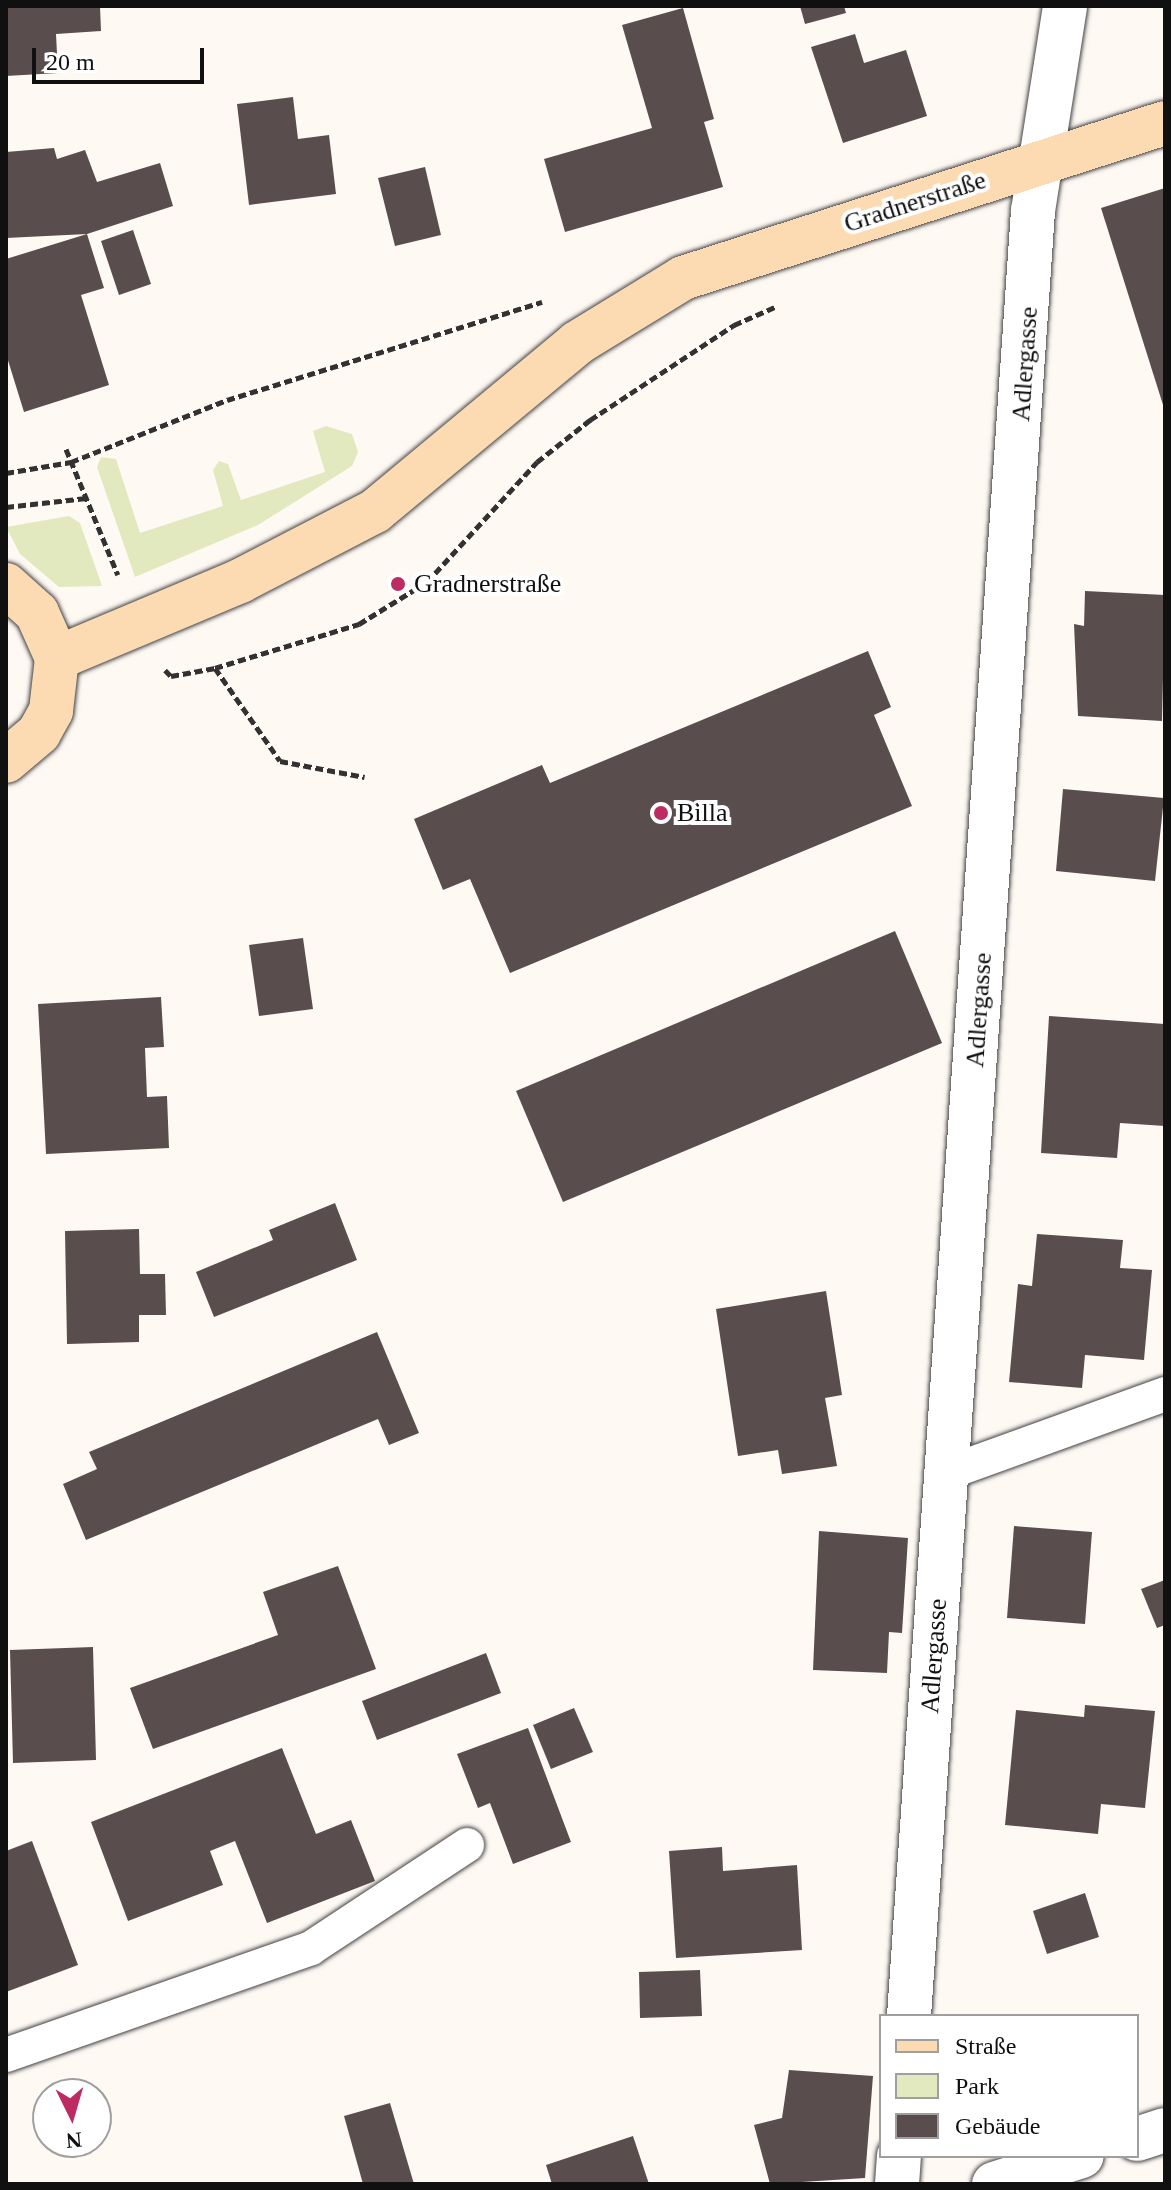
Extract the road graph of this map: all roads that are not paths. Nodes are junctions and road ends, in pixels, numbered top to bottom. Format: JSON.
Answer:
{"nodes":[{"id":1,"x":1065,"y":6,"type":"edge"},
{"id":2,"x":1165,"y":123,"type":"edge"},
{"id":3,"x":1040,"y":162,"type":"junction"},
{"id":4,"x":6,"y":585,"type":"edge"},
{"id":5,"x":57,"y":658,"type":"junction"},
{"id":6,"x":6,"y":761,"type":"edge"},
{"id":7,"x":1165,"y":1394,"type":"edge"},
{"id":8,"x":947,"y":1473,"type":"junction"},
{"id":9,"x":467,"y":1845,"type":"dead end"},
{"id":10,"x":909,"y":2014,"type":"edge"},
{"id":11,"x":6,"y":2055,"type":"edge"},
{"id":12,"x":1165,"y":2130,"type":"edge"},
{"id":13,"x":1139,"y":2138,"type":"edge"},
{"id":14,"x":899,"y":2158,"type":"edge"},
{"id":15,"x":1076,"y":2158,"type":"edge"},
{"id":16,"x":897,"y":2184,"type":"edge"},
{"id":17,"x":994,"y":2184,"type":"edge"}],
"edges":[{"from":1,"to":3,"type":"street","name":"Adlergasse"},
{"from":2,"to":3,"type":"main road","name":"Gradnerstraße"},
{"from":3,"to":5,"type":"main road","name":"Gradnerstraße"},
{"from":3,"to":8,"type":"street","name":"Adlergasse"},
{"from":4,"to":5,"type":"main road"},
{"from":5,"to":6,"type":"main road"},
{"from":7,"to":8,"type":"lane"},
{"from":8,"to":10,"type":"street","name":"Adlergasse"},
{"from":9,"to":11,"type":"lane"},
{"from":12,"to":13,"type":"street"},
{"from":14,"to":16,"type":"street"},
{"from":15,"to":17,"type":"street"}]}
